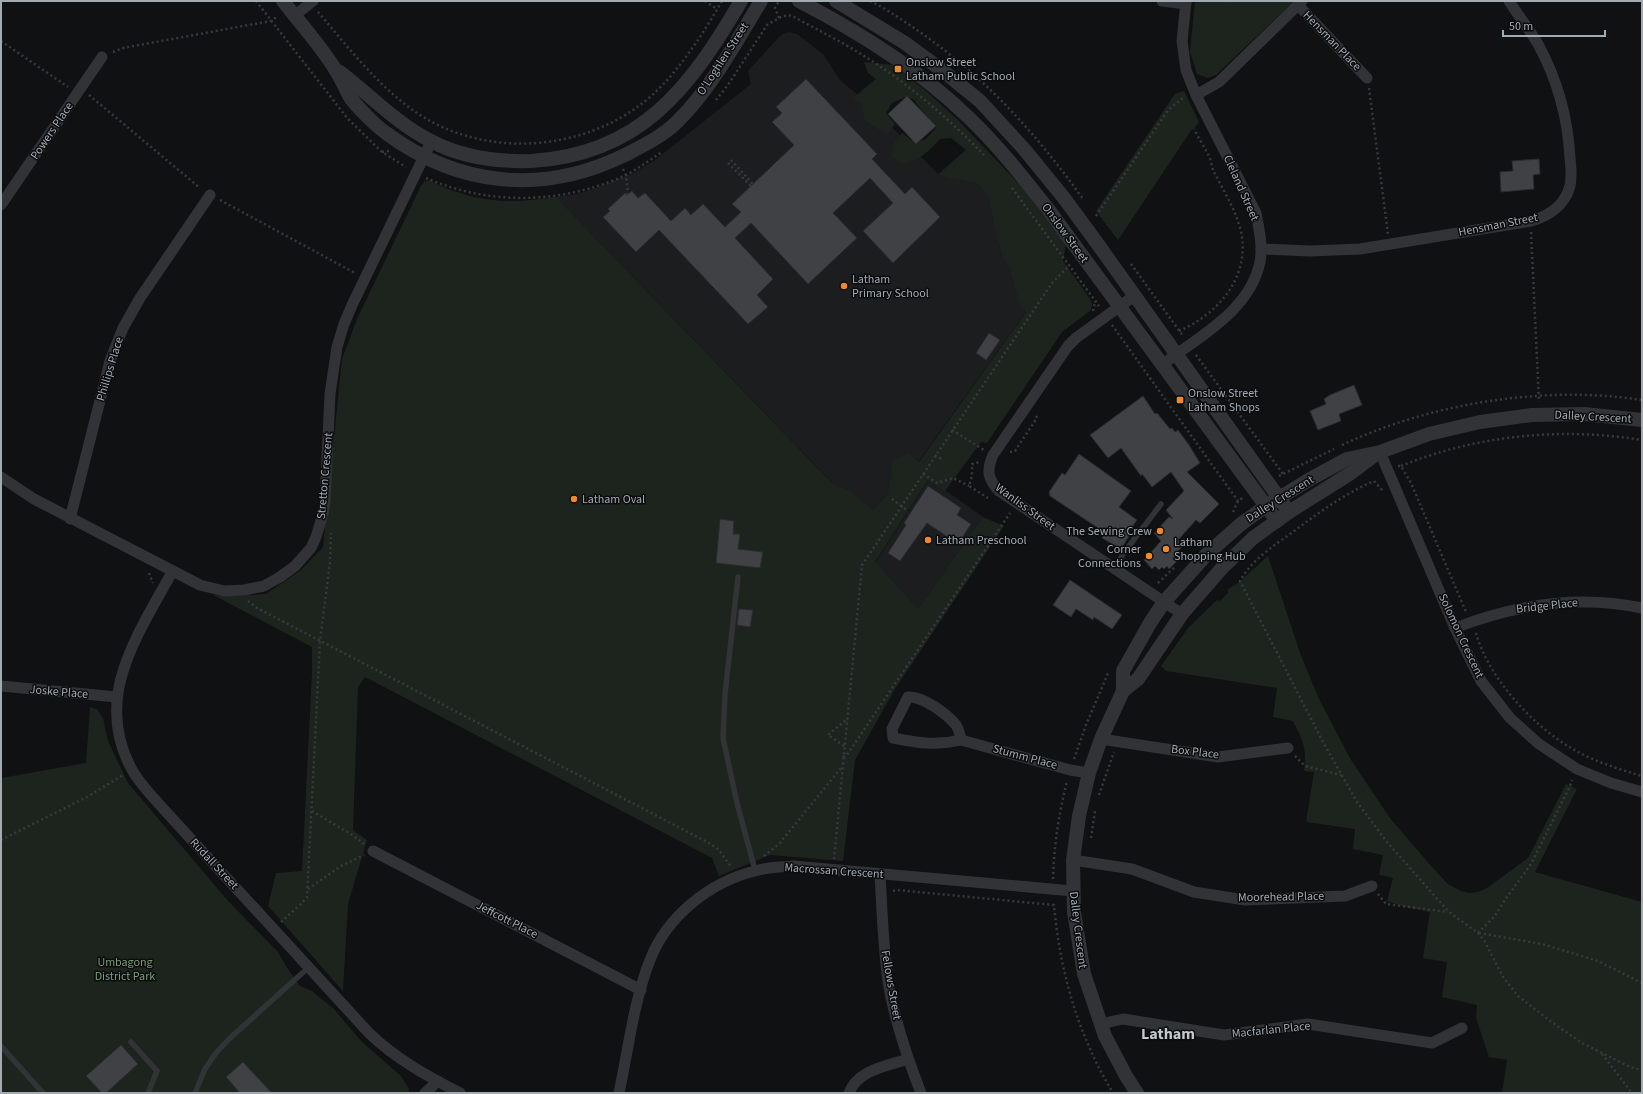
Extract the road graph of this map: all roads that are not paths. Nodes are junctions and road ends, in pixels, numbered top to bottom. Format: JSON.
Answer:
{"nodes":[{"id":1,"x":283,"y":1,"type":"edge"},
{"id":2,"x":741,"y":1,"type":"edge"},
{"id":3,"x":761,"y":1,"type":"edge"},
{"id":4,"x":799,"y":1,"type":"edge"},
{"id":5,"x":836,"y":1,"type":"edge"},
{"id":6,"x":1162,"y":1,"type":"edge"},
{"id":7,"x":1509,"y":1,"type":"edge"},
{"id":8,"x":311,"y":2,"type":"edge"},
{"id":9,"x":1186,"y":2,"type":"edge"},
{"id":10,"x":1300,"y":3,"type":"edge"},
{"id":11,"x":294,"y":16,"type":"junction"},
{"id":12,"x":102,"y":57,"type":"dead end"},
{"id":13,"x":335,"y":68,"type":"junction"},
{"id":14,"x":1367,"y":78,"type":"road end"},
{"id":15,"x":1195,"y":92,"type":"junction"},
{"id":16,"x":980,"y":101,"type":"junction"},
{"id":17,"x":967,"y":115,"type":"junction"},
{"id":18,"x":431,"y":142,"type":"junction"},
{"id":19,"x":423,"y":157,"type":"junction"},
{"id":20,"x":210,"y":195,"type":"road end"},
{"id":21,"x":1,"y":205,"type":"edge"},
{"id":22,"x":1261,"y":249,"type":"junction"},
{"id":23,"x":1134,"y":296,"type":"junction"},
{"id":24,"x":1119,"y":306,"type":"junction"},
{"id":25,"x":1176,"y":354,"type":"junction"},
{"id":26,"x":1162,"y":365,"type":"junction"},
{"id":27,"x":1642,"y":420,"type":"edge"},
{"id":28,"x":1224,"y":422,"type":"junction"},
{"id":29,"x":1210,"y":431,"type":"junction"},
{"id":30,"x":1380,"y":452,"type":"junction"},
{"id":31,"x":1,"y":477,"type":"edge"},
{"id":32,"x":1279,"y":498,"type":"junction"},
{"id":33,"x":1161,"y":504,"type":"dead end"},
{"id":34,"x":1266,"y":506,"type":"junction"},
{"id":35,"x":1289,"y":512,"type":"junction"},
{"id":36,"x":70,"y":519,"type":"junction"},
{"id":37,"x":1277,"y":521,"type":"junction"},
{"id":38,"x":1115,"y":569,"type":"junction"},
{"id":39,"x":172,"y":572,"type":"junction"},
{"id":40,"x":738,"y":577,"type":"dead end"},
{"id":41,"x":1164,"y":602,"type":"junction"},
{"id":42,"x":1642,"y":608,"type":"edge"},
{"id":43,"x":1182,"y":614,"type":"junction"},
{"id":44,"x":1454,"y":628,"type":"junction"},
{"id":45,"x":1,"y":686,"type":"edge"},
{"id":46,"x":1123,"y":691,"type":"junction"},
{"id":47,"x":117,"y":697,"type":"junction"},
{"id":48,"x":1101,"y":739,"type":"junction"},
{"id":49,"x":961,"y":740,"type":"junction"},
{"id":50,"x":1288,"y":748,"type":"road end"},
{"id":51,"x":1089,"y":773,"type":"junction"},
{"id":52,"x":1642,"y":792,"type":"edge"},
{"id":53,"x":373,"y":851,"type":"road end"},
{"id":54,"x":1074,"y":860,"type":"junction"},
{"id":55,"x":755,"y":870,"type":"junction"},
{"id":56,"x":880,"y":874,"type":"junction"},
{"id":57,"x":1372,"y":886,"type":"road end"},
{"id":58,"x":1073,"y":891,"type":"junction"},
{"id":59,"x":308,"y":967,"type":"junction"},
{"id":60,"x":640,"y":990,"type":"junction"},
{"id":61,"x":1100,"y":1024,"type":"junction"},
{"id":62,"x":1462,"y":1028,"type":"dead end"},
{"id":63,"x":131,"y":1042,"type":"dead end"},
{"id":64,"x":1,"y":1046,"type":"edge"},
{"id":65,"x":908,"y":1059,"type":"junction"},
{"id":66,"x":438,"y":1082,"type":"junction"},
{"id":67,"x":43,"y":1093,"type":"edge"},
{"id":68,"x":148,"y":1093,"type":"edge"},
{"id":69,"x":195,"y":1093,"type":"edge"},
{"id":70,"x":425,"y":1093,"type":"edge"},
{"id":71,"x":460,"y":1093,"type":"edge"},
{"id":72,"x":619,"y":1093,"type":"edge"},
{"id":73,"x":849,"y":1093,"type":"edge"},
{"id":74,"x":921,"y":1093,"type":"edge"},
{"id":75,"x":1137,"y":1093,"type":"edge"}],
"edges":[{"from":1,"to":11,"type":"street","name":"O'Loghlen Street"},
{"from":2,"to":18,"type":"street","name":"O'Loghlen Street"},
{"from":3,"to":19,"type":"street","name":"O'Loghlen Street"},
{"from":4,"to":17,"type":"street","name":"Onslow Street"},
{"from":5,"to":16,"type":"street","name":"Onslow Street"},
{"from":6,"to":9,"type":"street"},
{"from":7,"to":22,"type":"street","name":"Hensman Street"},
{"from":8,"to":11,"type":"street"},
{"from":9,"to":15,"type":"street","name":"Cleland Street"},
{"from":10,"to":14,"type":"street","name":"Hensman Place"},
{"from":10,"to":15,"type":"street"},
{"from":11,"to":13,"type":"street","name":"O'Loghlen Street"},
{"from":12,"to":21,"type":"street","name":"Powers Place"},
{"from":13,"to":18,"type":"street","name":"O'Loghlen Street"},
{"from":13,"to":19,"type":"street","name":"O'Loghlen Street"},
{"from":15,"to":22,"type":"street","name":"Cleland Street"},
{"from":16,"to":17,"type":"street"},
{"from":16,"to":23,"type":"street","name":"Onslow Street"},
{"from":17,"to":24,"type":"street","name":"Onslow Street"},
{"from":18,"to":19,"type":"street","name":"Stretton Crescent"},
{"from":19,"to":39,"type":"street","name":"Stretton Crescent"},
{"from":20,"to":36,"type":"street","name":"Phillips Place"},
{"from":22,"to":25,"type":"street","name":"Cleland Street"},
{"from":23,"to":24,"type":"street","name":"Wanliss Street"},
{"from":23,"to":25,"type":"street","name":"Onslow Street"},
{"from":24,"to":26,"type":"street","name":"Onslow Street"},
{"from":24,"to":38,"type":"street","name":"Wanliss Street"},
{"from":25,"to":26,"type":"street","name":"Cleland Street"},
{"from":25,"to":28,"type":"street","name":"Onslow Street"},
{"from":26,"to":29,"type":"street","name":"Onslow Street"},
{"from":27,"to":30,"type":"street","name":"Dalley Crescent"},
{"from":28,"to":29,"type":"street"},
{"from":28,"to":32,"type":"street","name":"Onslow Street"},
{"from":29,"to":34,"type":"street","name":"Onslow Street"},
{"from":30,"to":32,"type":"street","name":"Dalley Crescent"},
{"from":30,"to":35,"type":"street","name":"Dalley Crescent"},
{"from":30,"to":44,"type":"street","name":"Solomon Crescent"},
{"from":31,"to":36,"type":"street","name":"Stretton Crescent"},
{"from":32,"to":34,"type":"street","name":"Dalley Crescent"},
{"from":32,"to":35,"type":"street","name":"Onslow Street"},
{"from":33,"to":38,"type":"lane"},
{"from":34,"to":37,"type":"street","name":"Onslow Street"},
{"from":34,"to":41,"type":"street","name":"Dalley Crescent"},
{"from":35,"to":37,"type":"street","name":"Dalley Crescent"},
{"from":36,"to":39,"type":"street","name":"Stretton Crescent"},
{"from":37,"to":43,"type":"street","name":"Dalley Crescent"},
{"from":38,"to":41,"type":"street","name":"Wanliss Street"},
{"from":39,"to":47,"type":"street","name":"Rudall Street"},
{"from":40,"to":55,"type":"lane"},
{"from":41,"to":43,"type":"street","name":"Wanliss Street"},
{"from":41,"to":46,"type":"street","name":"Dalley Crescent"},
{"from":42,"to":44,"type":"street","name":"Bridge Place"},
{"from":43,"to":46,"type":"street","name":"Dalley Crescent"},
{"from":44,"to":52,"type":"street","name":"Solomon Crescent"},
{"from":45,"to":47,"type":"street","name":"Joske Place"},
{"from":46,"to":48,"type":"street","name":"Dalley Crescent"},
{"from":47,"to":59,"type":"street","name":"Rudall Street"},
{"from":48,"to":50,"type":"street","name":"Box Place"},
{"from":48,"to":51,"type":"street","name":"Dalley Crescent"},
{"from":49,"to":49,"type":"street","name":"Stumm Place"},
{"from":49,"to":51,"type":"street","name":"Stumm Place"},
{"from":51,"to":54,"type":"street","name":"Dalley Crescent"},
{"from":53,"to":60,"type":"street","name":"Jeffcott Place"},
{"from":54,"to":57,"type":"street","name":"Moorehead Place"},
{"from":54,"to":58,"type":"street","name":"Dalley Crescent"},
{"from":55,"to":56,"type":"street","name":"Macrossan Crescent"},
{"from":55,"to":60,"type":"street","name":"Macrossan Crescent"},
{"from":56,"to":58,"type":"street","name":"Macrossan Crescent"},
{"from":56,"to":65,"type":"street","name":"Fellows Street"},
{"from":58,"to":61,"type":"street","name":"Dalley Crescent"},
{"from":59,"to":66,"type":"street","name":"Rudall Street"},
{"from":59,"to":69,"type":"lane"},
{"from":60,"to":72,"type":"street","name":"Macrossan Crescent"},
{"from":61,"to":62,"type":"street","name":"Macfarlan Place"},
{"from":61,"to":75,"type":"street","name":"Dalley Crescent"},
{"from":63,"to":68,"type":"lane"},
{"from":64,"to":67,"type":"lane"},
{"from":65,"to":73,"type":"street"},
{"from":65,"to":74,"type":"street","name":"Fellows Street"},
{"from":66,"to":70,"type":"street"},
{"from":66,"to":71,"type":"street","name":"Rudall Street"}]}
